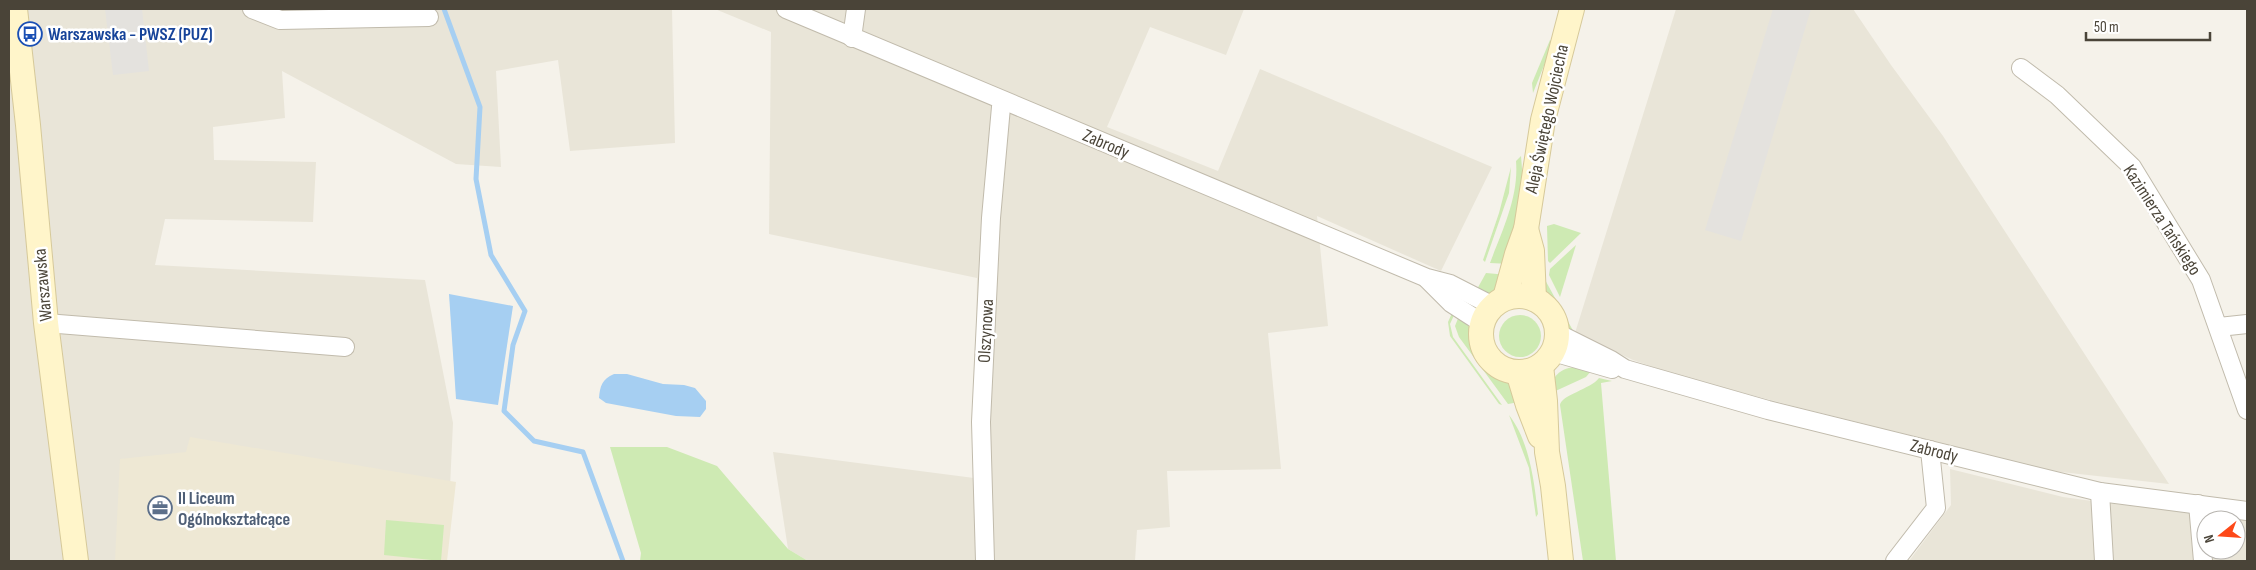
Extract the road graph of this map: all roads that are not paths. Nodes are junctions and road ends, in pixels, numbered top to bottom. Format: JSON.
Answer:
{"nodes":[{"id":1,"x":15,"y":9,"type":"edge"},
{"id":2,"x":252,"y":9,"type":"edge"},
{"id":3,"x":786,"y":9,"type":"edge"},
{"id":4,"x":856,"y":9,"type":"edge"},
{"id":5,"x":1572,"y":9,"type":"edge"},
{"id":6,"x":429,"y":17,"type":"dead end"},
{"id":7,"x":852,"y":38,"type":"junction"},
{"id":8,"x":2021,"y":68,"type":"dead end"},
{"id":9,"x":1004,"y":101,"type":"junction"},
{"id":10,"x":1526,"y":229,"type":"junction"},
{"id":11,"x":1534,"y":299,"type":"junction"},
{"id":12,"x":1494,"y":309,"type":"junction"},
{"id":13,"x":46,"y":323,"type":"junction"},
{"id":14,"x":2247,"y":324,"type":"edge"},
{"id":15,"x":2219,"y":326,"type":"junction"},
{"id":16,"x":345,"y":347,"type":"dead end"},
{"id":17,"x":1550,"y":350,"type":"junction"},
{"id":18,"x":1518,"y":372,"type":"junction"},
{"id":19,"x":2247,"y":410,"type":"edge"},
{"id":20,"x":1930,"y":450,"type":"junction"},
{"id":21,"x":1547,"y":452,"type":"junction"},
{"id":22,"x":2100,"y":492,"type":"junction"},
{"id":23,"x":2198,"y":504,"type":"junction"},
{"id":24,"x":2247,"y":511,"type":"edge"},
{"id":25,"x":76,"y":561,"type":"edge"},
{"id":26,"x":985,"y":561,"type":"edge"},
{"id":27,"x":1561,"y":561,"type":"edge"},
{"id":28,"x":1895,"y":561,"type":"edge"},
{"id":29,"x":2104,"y":561,"type":"edge"},
{"id":30,"x":2203,"y":561,"type":"edge"}],
"edges":[{"from":1,"to":13,"type":"street","name":"Warszawska"},
{"from":2,"to":6,"type":"street"},
{"from":3,"to":7,"type":"street","name":"Zabrody"},
{"from":4,"to":7,"type":"street"},
{"from":5,"to":10,"type":"street","name":"Aleja Świętego Wojciecha"},
{"from":7,"to":9,"type":"street","name":"Zabrody"},
{"from":8,"to":15,"type":"street","name":"Kazimierza Tańskiego"},
{"from":9,"to":12,"type":"street","name":"Zabrody"},
{"from":9,"to":26,"type":"street","name":"Olszynowa"},
{"from":10,"to":11,"type":"street","name":"Aleja Świętego Wojciecha"},
{"from":10,"to":12,"type":"street","name":"Aleja Świętego Wojciecha"},
{"from":11,"to":12,"type":"street"},
{"from":11,"to":17,"type":"street"},
{"from":12,"to":18,"type":"street"},
{"from":13,"to":16,"type":"street"},
{"from":13,"to":25,"type":"street","name":"Warszawska"},
{"from":14,"to":15,"type":"street"},
{"from":15,"to":19,"type":"street","name":"Kazimierza Tańskiego"},
{"from":17,"to":18,"type":"street"},
{"from":17,"to":20,"type":"street","name":"Zabrody"},
{"from":17,"to":21,"type":"street"},
{"from":18,"to":21,"type":"street"},
{"from":20,"to":22,"type":"street","name":"Zabrody"},
{"from":20,"to":28,"type":"street"},
{"from":21,"to":27,"type":"street"},
{"from":22,"to":23,"type":"street","name":"Zabrody"},
{"from":22,"to":29,"type":"street"},
{"from":23,"to":24,"type":"street","name":"Zabrody"},
{"from":23,"to":30,"type":"street"}]}
